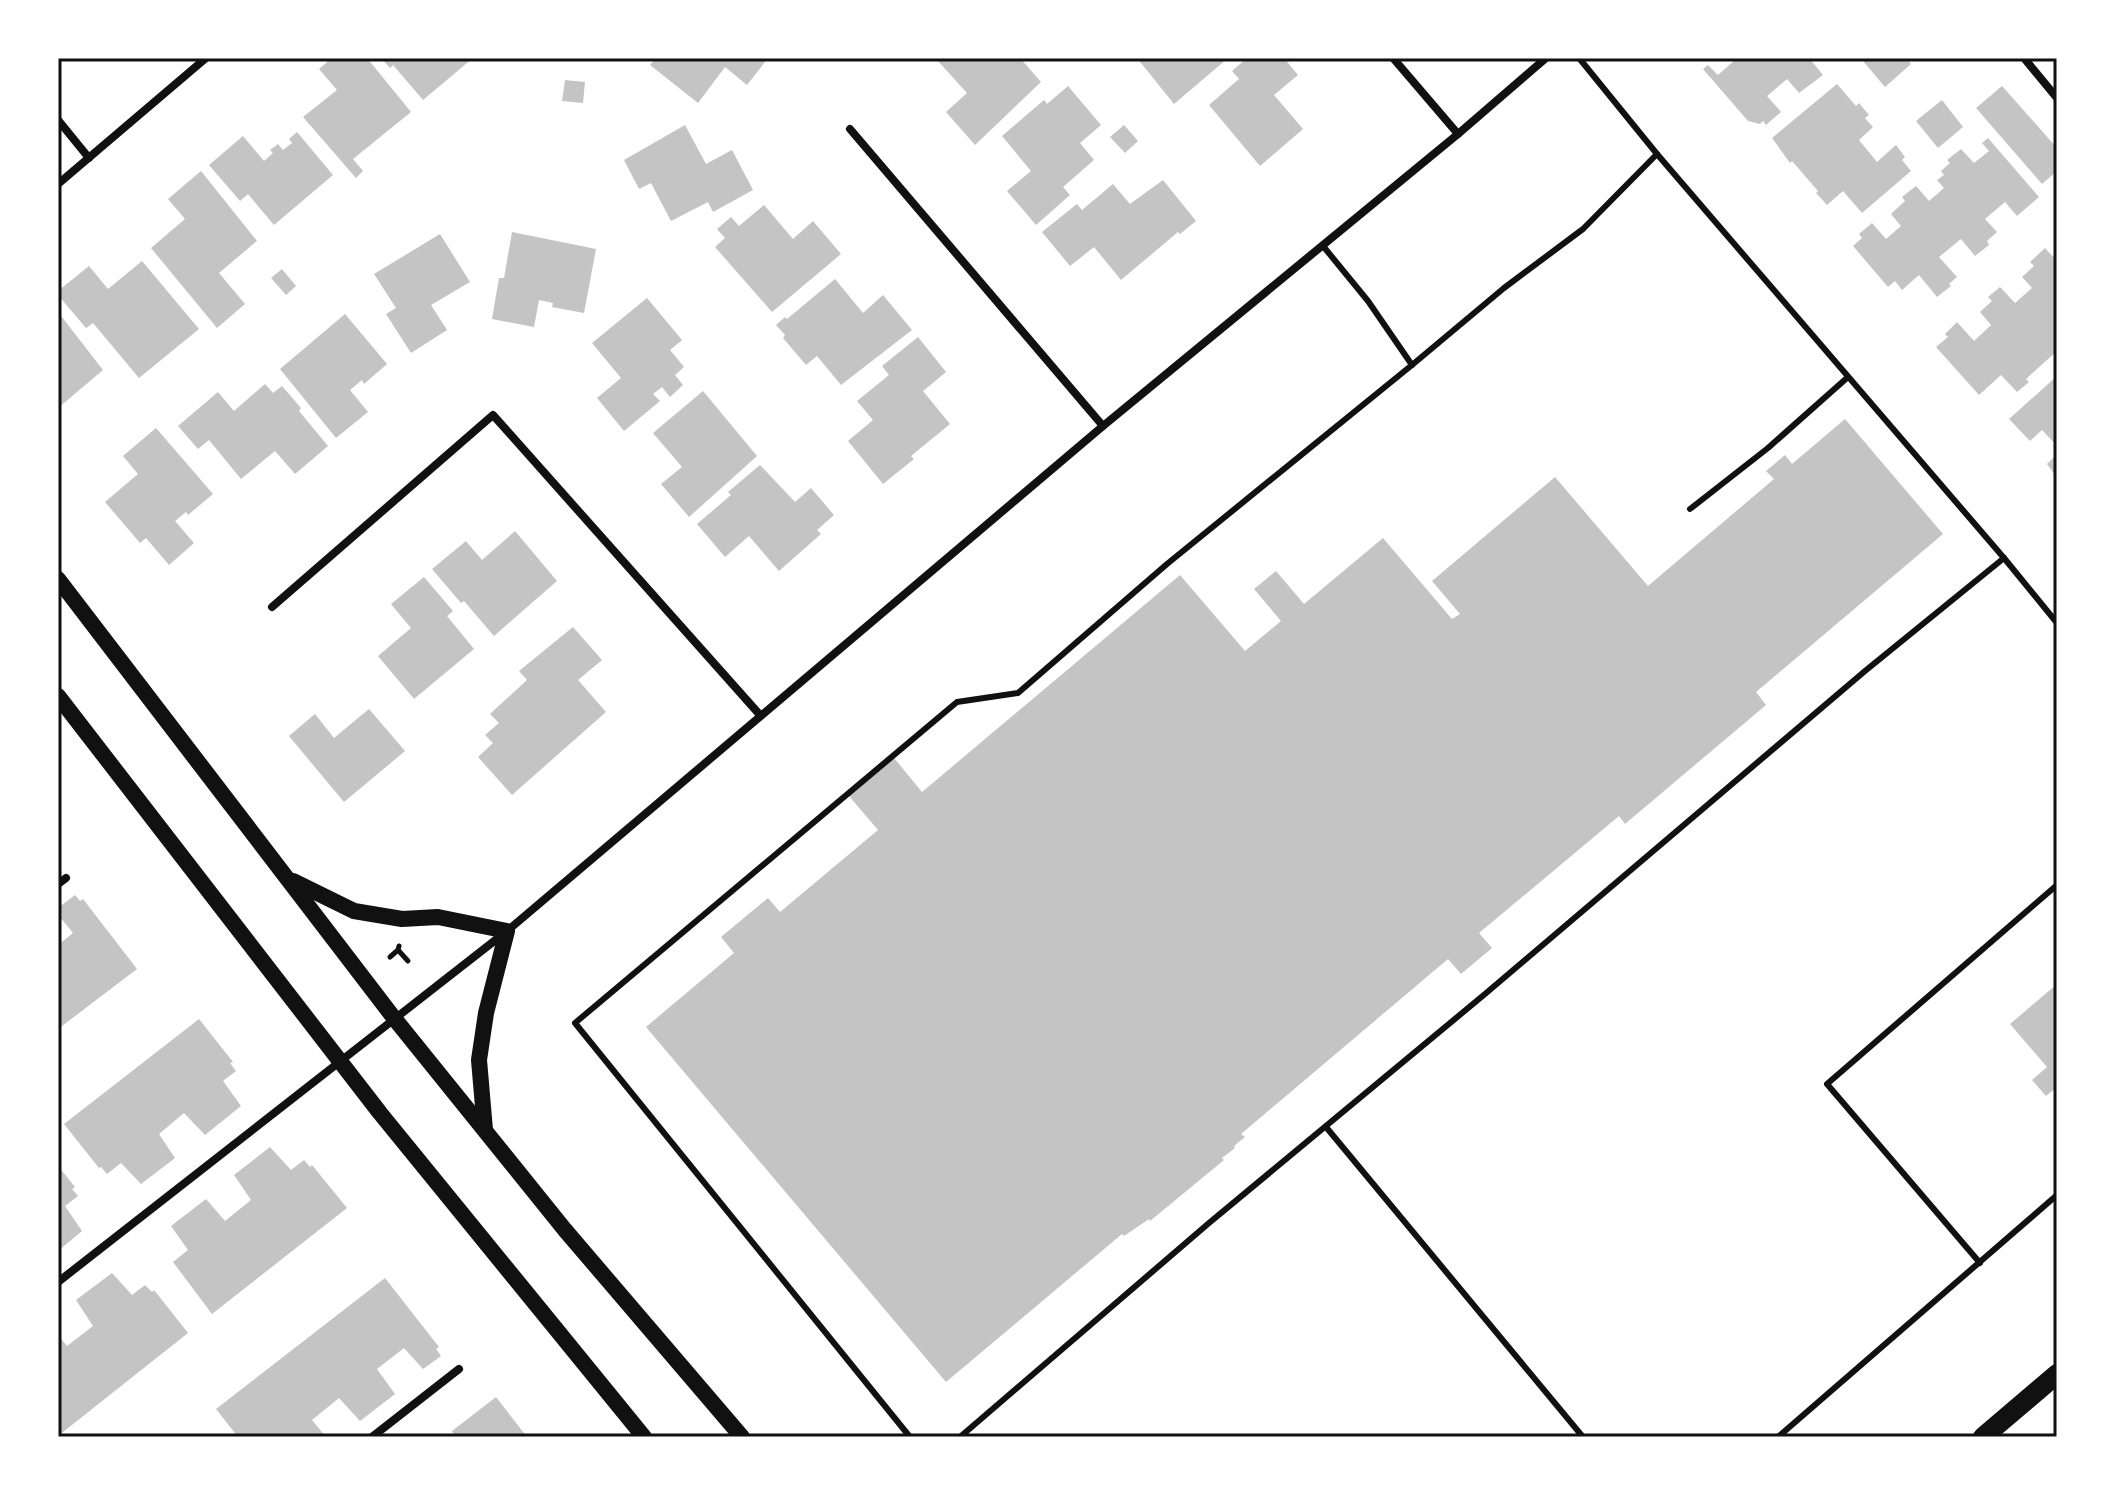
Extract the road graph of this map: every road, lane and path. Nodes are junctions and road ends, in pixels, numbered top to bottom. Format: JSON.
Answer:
{"nodes":[{"id":1,"x":206,"y":58,"type":"edge"},
{"id":2,"x":1393,"y":58,"type":"edge"},
{"id":3,"x":1546,"y":58,"type":"edge"},
{"id":4,"x":1579,"y":58,"type":"edge"},
{"id":5,"x":2024,"y":58,"type":"edge"},
{"id":6,"x":2057,"y":98,"type":"edge"},
{"id":7,"x":58,"y":120,"type":"edge"},
{"id":8,"x":850,"y":129,"type":"dead end"},
{"id":9,"x":1458,"y":134,"type":"junction"},
{"id":10,"x":1657,"y":154,"type":"junction"},
{"id":11,"x":89,"y":158,"type":"junction"},
{"id":12,"x":58,"y":184,"type":"edge"},
{"id":13,"x":1323,"y":246,"type":"junction"},
{"id":14,"x":1412,"y":365,"type":"junction"},
{"id":15,"x":1848,"y":377,"type":"junction"},
{"id":16,"x":1103,"y":426,"type":"junction"},
{"id":17,"x":1690,"y":509,"type":"dead end"},
{"id":18,"x":2004,"y":558,"type":"junction"},
{"id":19,"x":58,"y":579,"type":"edge"},
{"id":20,"x":272,"y":607,"type":"dead end"},
{"id":21,"x":2057,"y":622,"type":"edge"},
{"id":22,"x":58,"y":696,"type":"edge"},
{"id":23,"x":760,"y":715,"type":"junction"},
{"id":24,"x":290,"y":879,"type":"junction"},
{"id":25,"x":2057,"y":885,"type":"edge"},
{"id":26,"x":507,"y":931,"type":"junction"},
{"id":27,"x":399,"y":941,"type":"dead end"},
{"id":28,"x":398,"y":950,"type":"junction"},
{"id":29,"x":390,"y":957,"type":"dead end"},
{"id":30,"x":408,"y":961,"type":"dead end"},
{"id":31,"x":394,"y":1018,"type":"junction"},
{"id":32,"x":340,"y":1060,"type":"junction"},
{"id":33,"x":1326,"y":1127,"type":"junction"},
{"id":34,"x":485,"y":1132,"type":"junction"},
{"id":35,"x":2057,"y":1195,"type":"edge"},
{"id":36,"x":1980,"y":1263,"type":"junction"},
{"id":37,"x":58,"y":1282,"type":"edge"},
{"id":38,"x":459,"y":1369,"type":"dead end"},
{"id":39,"x":2057,"y":1374,"type":"edge"},
{"id":40,"x":372,"y":1437,"type":"edge"},
{"id":41,"x":644,"y":1437,"type":"edge"},
{"id":42,"x":742,"y":1437,"type":"edge"},
{"id":43,"x":910,"y":1437,"type":"edge"},
{"id":44,"x":960,"y":1437,"type":"edge"},
{"id":45,"x":1583,"y":1437,"type":"edge"},
{"id":46,"x":1778,"y":1437,"type":"edge"},
{"id":47,"x":1983,"y":1437,"type":"edge"}],
"edges":[{"from":1,"to":11,"type":"street"},
{"from":2,"to":9,"type":"street"},
{"from":3,"to":9,"type":"street"},
{"from":4,"to":10,"type":"lane"},
{"from":5,"to":6,"type":"street"},
{"from":7,"to":11,"type":"street"},
{"from":8,"to":16,"type":"street"},
{"from":9,"to":13,"type":"street"},
{"from":10,"to":14,"type":"lane"},
{"from":10,"to":15,"type":"lane"},
{"from":11,"to":12,"type":"street"},
{"from":13,"to":14,"type":"lane"},
{"from":13,"to":16,"type":"street"},
{"from":14,"to":43,"type":"lane"},
{"from":15,"to":17,"type":"lane"},
{"from":15,"to":18,"type":"lane"},
{"from":16,"to":23,"type":"street"},
{"from":18,"to":21,"type":"lane"},
{"from":18,"to":33,"type":"lane"},
{"from":19,"to":24,"type":"main road"},
{"from":20,"to":23,"type":"street"},
{"from":22,"to":32,"type":"main road"},
{"from":23,"to":26,"type":"street"},
{"from":24,"to":26,"type":"main road"},
{"from":24,"to":31,"type":"main road"},
{"from":25,"to":36,"type":"lane"},
{"from":26,"to":31,"type":"street"},
{"from":26,"to":34,"type":"main road"},
{"from":27,"to":28,"type":"path"},
{"from":28,"to":29,"type":"path"},
{"from":28,"to":30,"type":"path"},
{"from":31,"to":32,"type":"street"},
{"from":31,"to":34,"type":"main road"},
{"from":32,"to":37,"type":"street"},
{"from":32,"to":41,"type":"main road"},
{"from":33,"to":44,"type":"lane"},
{"from":33,"to":45,"type":"lane"},
{"from":34,"to":42,"type":"main road"},
{"from":35,"to":36,"type":"lane"},
{"from":36,"to":46,"type":"lane"},
{"from":38,"to":40,"type":"street"},
{"from":39,"to":47,"type":"main road"}]}
